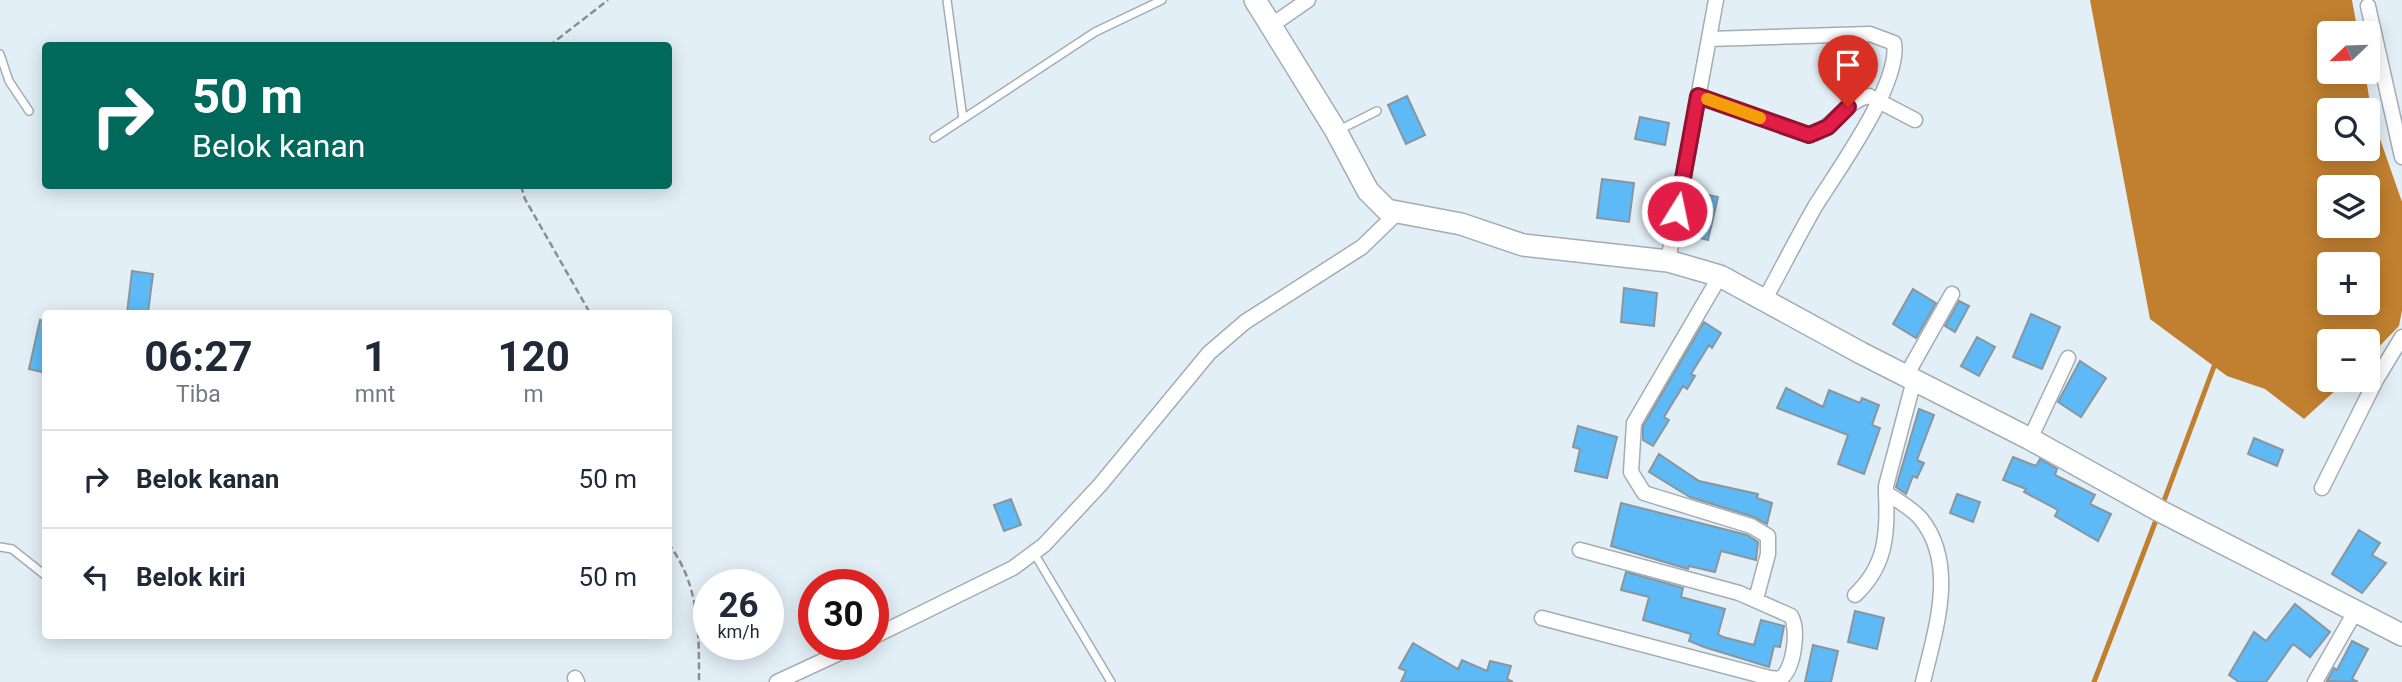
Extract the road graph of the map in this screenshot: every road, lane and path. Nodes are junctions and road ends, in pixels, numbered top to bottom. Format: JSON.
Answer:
{"nodes":[{"id":1,"x":608,"y":0,"type":"edge"},
{"id":2,"x":947,"y":0,"type":"edge"},
{"id":3,"x":1162,"y":0,"type":"edge"},
{"id":4,"x":1255,"y":0,"type":"edge"},
{"id":5,"x":1308,"y":0,"type":"edge"},
{"id":6,"x":1718,"y":3,"type":"edge"},
{"id":7,"x":2368,"y":6,"type":"dead end"},
{"id":8,"x":1272,"y":25,"type":"junction"},
{"id":9,"x":1709,"y":39,"type":"junction"},
{"id":10,"x":553,"y":42,"type":"edge"},
{"id":11,"x":0,"y":54,"type":"edge"},
{"id":12,"x":1698,"y":96,"type":"junction"},
{"id":13,"x":1878,"y":99,"type":"junction"},
{"id":14,"x":29,"y":111,"type":"dead end"},
{"id":15,"x":1377,"y":111,"type":"dead end"},
{"id":16,"x":963,"y":119,"type":"junction"},
{"id":17,"x":1915,"y":120,"type":"dead end"},
{"id":18,"x":1336,"y":131,"type":"junction"},
{"id":19,"x":934,"y":138,"type":"dead end"},
{"id":20,"x":2402,"y":157,"type":"edge"},
{"id":21,"x":522,"y":189,"type":"edge"},
{"id":22,"x":1396,"y":214,"type":"junction"},
{"id":23,"x":1668,"y":261,"type":"junction"},
{"id":24,"x":1720,"y":276,"type":"junction"},
{"id":25,"x":1952,"y":294,"type":"dead end"},
{"id":26,"x":1765,"y":299,"type":"junction"},
{"id":27,"x":588,"y":310,"type":"edge"},
{"id":28,"x":2402,"y":337,"type":"edge"},
{"id":29,"x":2068,"y":358,"type":"dead end"},
{"id":30,"x":1910,"y":378,"type":"junction"},
{"id":31,"x":2030,"y":439,"type":"junction"},
{"id":32,"x":2322,"y":488,"type":"dead end"},
{"id":33,"x":1886,"y":493,"type":"junction"},
{"id":34,"x":0,"y":547,"type":"edge"},
{"id":35,"x":1580,"y":550,"type":"dead end"},
{"id":36,"x":672,"y":551,"type":"edge"},
{"id":37,"x":1034,"y":553,"type":"junction"},
{"id":38,"x":42,"y":573,"type":"edge"},
{"id":39,"x":1855,"y":595,"type":"dead end"},
{"id":40,"x":1756,"y":599,"type":"junction"},
{"id":41,"x":2355,"y":612,"type":"junction"},
{"id":42,"x":1542,"y":618,"type":"dead end"},
{"id":43,"x":889,"y":629,"type":"edge"},
{"id":44,"x":2402,"y":635,"type":"edge"},
{"id":45,"x":824,"y":660,"type":"edge"},
{"id":46,"x":699,"y":682,"type":"edge"},
{"id":47,"x":777,"y":682,"type":"edge"},
{"id":48,"x":1111,"y":682,"type":"edge"},
{"id":49,"x":1923,"y":682,"type":"edge"},
{"id":50,"x":2315,"y":682,"type":"edge"}],
"edges":[{"from":1,"to":10,"type":"path"},
{"from":2,"to":16,"type":"lane"},
{"from":3,"to":16,"type":"lane"},
{"from":4,"to":8,"type":"street"},
{"from":5,"to":8,"type":"street"},
{"from":6,"to":9,"type":"street"},
{"from":7,"to":20,"type":"street"},
{"from":8,"to":18,"type":"street"},
{"from":9,"to":12,"type":"street"},
{"from":9,"to":13,"type":"street"},
{"from":11,"to":14,"type":"lane"},
{"from":12,"to":13,"type":"street"},
{"from":12,"to":23,"type":"street"},
{"from":13,"to":17,"type":"street"},
{"from":13,"to":26,"type":"street"},
{"from":15,"to":18,"type":"lane"},
{"from":16,"to":19,"type":"lane"},
{"from":18,"to":22,"type":"street"},
{"from":21,"to":27,"type":"path"},
{"from":22,"to":23,"type":"street"},
{"from":22,"to":37,"type":"street"},
{"from":23,"to":24,"type":"street"},
{"from":24,"to":26,"type":"street"},
{"from":24,"to":40,"type":"street"},
{"from":25,"to":30,"type":"street"},
{"from":26,"to":30,"type":"street"},
{"from":28,"to":32,"type":"street"},
{"from":29,"to":31,"type":"street"},
{"from":30,"to":31,"type":"street"},
{"from":30,"to":33,"type":"street"},
{"from":31,"to":41,"type":"street"},
{"from":33,"to":39,"type":"street"},
{"from":33,"to":49,"type":"street"},
{"from":34,"to":38,"type":"lane"},
{"from":35,"to":40,"type":"street"},
{"from":36,"to":46,"type":"path"},
{"from":37,"to":43,"type":"street"},
{"from":37,"to":48,"type":"lane"},
{"from":40,"to":42,"type":"street"},
{"from":41,"to":44,"type":"street"},
{"from":41,"to":50,"type":"street"},
{"from":45,"to":47,"type":"street"}]}
